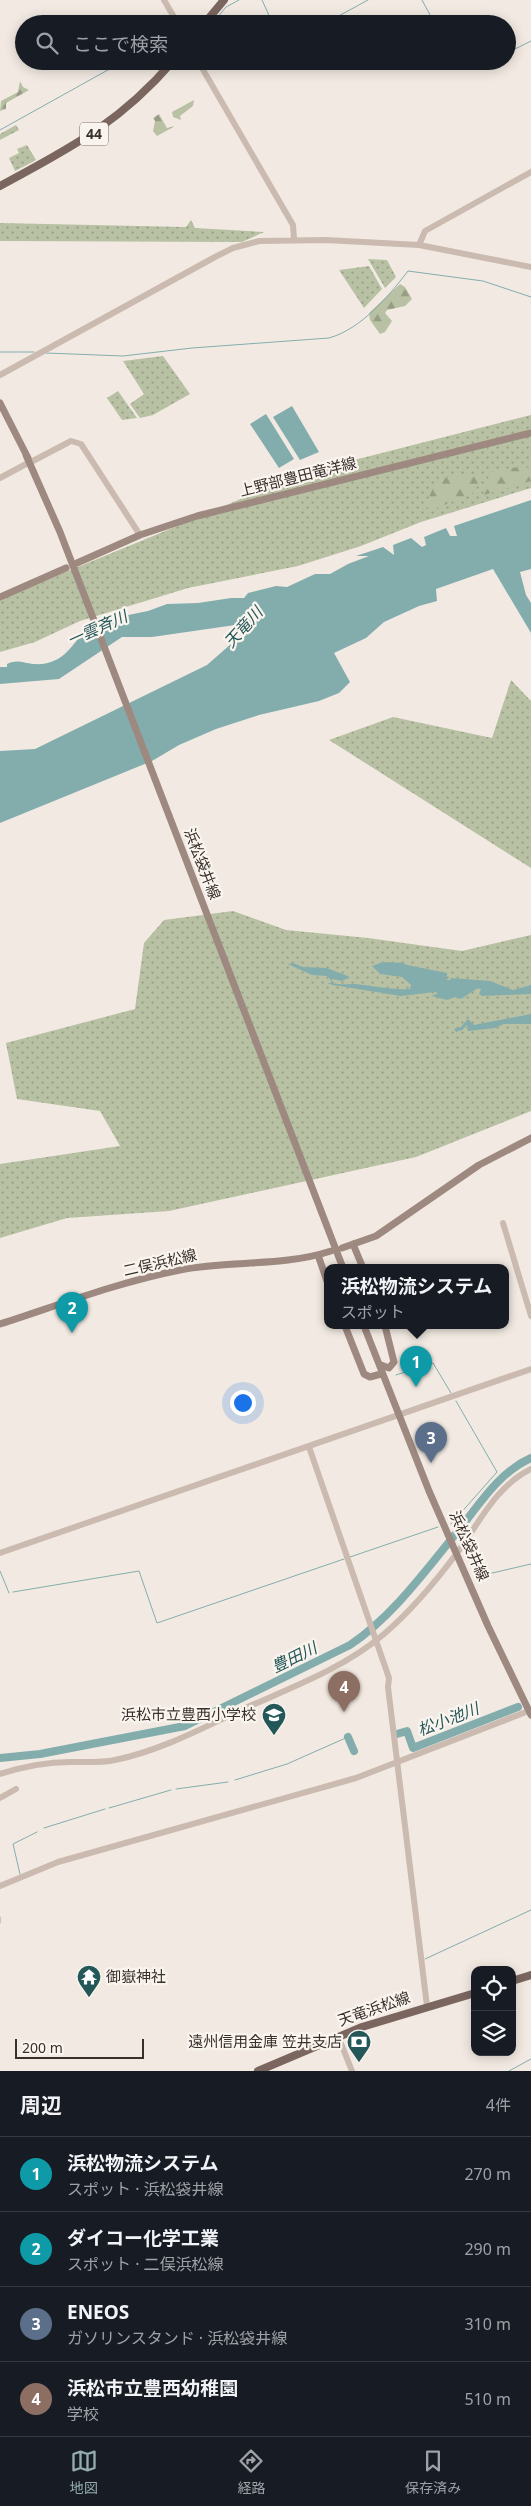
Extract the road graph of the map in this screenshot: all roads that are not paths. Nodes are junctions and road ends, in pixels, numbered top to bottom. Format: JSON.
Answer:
{"nodes":[{"id":1,"x":164,"y":0,"type":"edge"},
{"id":2,"x":224,"y":0,"type":"edge"},
{"id":3,"x":173,"y":15,"type":"edge"},
{"id":4,"x":212,"y":15,"type":"edge"},
{"id":5,"x":164,"y":70,"type":"edge"},
{"id":6,"x":203,"y":70,"type":"edge"},
{"id":7,"x":531,"y":172,"type":"edge"},
{"id":8,"x":0,"y":186,"type":"edge"},
{"id":9,"x":294,"y":240,"type":"junction"},
{"id":10,"x":419,"y":245,"type":"junction"},
{"id":11,"x":531,"y":267,"type":"edge"},
{"id":12,"x":0,"y":375,"type":"edge"},
{"id":13,"x":0,"y":403,"type":"edge"},
{"id":14,"x":531,"y":434,"type":"edge"},
{"id":15,"x":28,"y":460,"type":"junction"},
{"id":16,"x":0,"y":478,"type":"edge"},
{"id":17,"x":140,"y":535,"type":"junction"},
{"id":18,"x":77,"y":563,"type":"dead end"},
{"id":19,"x":66,"y":568,"type":"dead end"},
{"id":20,"x":0,"y":597,"type":"edge"},
{"id":21,"x":531,"y":1138,"type":"edge"},
{"id":22,"x":503,"y":1223,"type":"dead end"},
{"id":23,"x":353,"y":1244,"type":"junction"},
{"id":24,"x":342,"y":1248,"type":"dead end"},
{"id":25,"x":331,"y":1251,"type":"dead end"},
{"id":26,"x":318,"y":1256,"type":"junction"},
{"id":27,"x":341,"y":1264,"type":"edge"},
{"id":28,"x":361,"y":1264,"type":"edge"},
{"id":29,"x":324,"y":1273,"type":"edge"},
{"id":30,"x":531,"y":1316,"type":"edge"},
{"id":31,"x":0,"y":1324,"type":"edge"},
{"id":32,"x":346,"y":1329,"type":"edge"},
{"id":33,"x":365,"y":1329,"type":"edge"},
{"id":34,"x":385,"y":1329,"type":"edge"},
{"id":35,"x":390,"y":1339,"type":"junction"},
{"id":36,"x":380,"y":1363,"type":"junction"},
{"id":37,"x":531,"y":1370,"type":"edge"},
{"id":38,"x":381,"y":1374,"type":"junction"},
{"id":39,"x":387,"y":1382,"type":"junction"},
{"id":40,"x":400,"y":1416,"type":"junction"},
{"id":41,"x":309,"y":1447,"type":"junction"},
{"id":42,"x":531,"y":1469,"type":"edge"},
{"id":43,"x":455,"y":1549,"type":"junction"},
{"id":44,"x":0,"y":1553,"type":"edge"},
{"id":45,"x":375,"y":1641,"type":"junction"},
{"id":46,"x":530,"y":1712,"type":"edge"},
{"id":47,"x":397,"y":1762,"type":"junction"},
{"id":48,"x":0,"y":1774,"type":"edge"},
{"id":49,"x":16,"y":1789,"type":"dead end"},
{"id":50,"x":0,"y":1798,"type":"edge"},
{"id":51,"x":0,"y":1886,"type":"edge"},
{"id":52,"x":531,"y":1975,"type":"edge"},
{"id":53,"x":516,"y":1980,"type":"edge"},
{"id":54,"x":471,"y":1994,"type":"edge"},
{"id":55,"x":427,"y":2006,"type":"junction"},
{"id":56,"x":338,"y":2036,"type":"junction"},
{"id":57,"x":258,"y":2071,"type":"edge"},
{"id":58,"x":352,"y":2071,"type":"edge"}],
"edges":[{"from":1,"to":3,"type":"street"},
{"from":2,"to":4,"type":"main road"},
{"from":5,"to":8,"type":"main road","number":"44"},
{"from":6,"to":9,"type":"street"},
{"from":7,"to":10,"type":"street"},
{"from":9,"to":10,"type":"street"},
{"from":9,"to":12,"type":"street"},
{"from":10,"to":11,"type":"street"},
{"from":13,"to":15,"type":"main road","name":"浜松袋井線"},
{"from":14,"to":17,"type":"main road","name":"上野部豊田竜洋線"},
{"from":15,"to":16,"type":"street"},
{"from":15,"to":17,"type":"street"},
{"from":15,"to":27,"type":"main road","name":"浜松袋井線"},
{"from":17,"to":18,"type":"main road","name":"上野部豊田竜洋線"},
{"from":19,"to":20,"type":"main road"},
{"from":21,"to":23,"type":"main road"},
{"from":22,"to":30,"type":"street"},
{"from":23,"to":24,"type":"main road"},
{"from":23,"to":28,"type":"main road"},
{"from":25,"to":26,"type":"main road","name":"二俣浜松線"},
{"from":26,"to":29,"type":"main road"},
{"from":26,"to":31,"type":"main road","name":"二俣浜松線"},
{"from":32,"to":38,"type":"main road"},
{"from":33,"to":36,"type":"main road","name":"浜松袋井線"},
{"from":34,"to":35,"type":"main road"},
{"from":35,"to":36,"type":"main road"},
{"from":35,"to":39,"type":"main road"},
{"from":36,"to":38,"type":"main road","name":"浜松袋井線"},
{"from":36,"to":39,"type":"main road","name":"浜松袋井線"},
{"from":37,"to":40,"type":"street"},
{"from":38,"to":39,"type":"main road","name":"浜松袋井線"},
{"from":39,"to":40,"type":"main road","name":"浜松袋井線"},
{"from":40,"to":41,"type":"street"},
{"from":40,"to":43,"type":"main road","name":"浜松袋井線"},
{"from":41,"to":44,"type":"street"},
{"from":41,"to":45,"type":"street"},
{"from":42,"to":43,"type":"street"},
{"from":43,"to":45,"type":"street"},
{"from":43,"to":46,"type":"main road","name":"浜松袋井線"},
{"from":45,"to":47,"type":"street"},
{"from":45,"to":48,"type":"street"},
{"from":46,"to":47,"type":"street"},
{"from":47,"to":51,"type":"street"},
{"from":47,"to":55,"type":"street"},
{"from":49,"to":50,"type":"street"},
{"from":52,"to":53,"type":"main road"},
{"from":54,"to":55,"type":"main road","name":"天竜浜松線"},
{"from":55,"to":56,"type":"main road","name":"天竜浜松線"},
{"from":56,"to":57,"type":"main road","name":"天竜浜松線"},
{"from":56,"to":58,"type":"street"}]}
